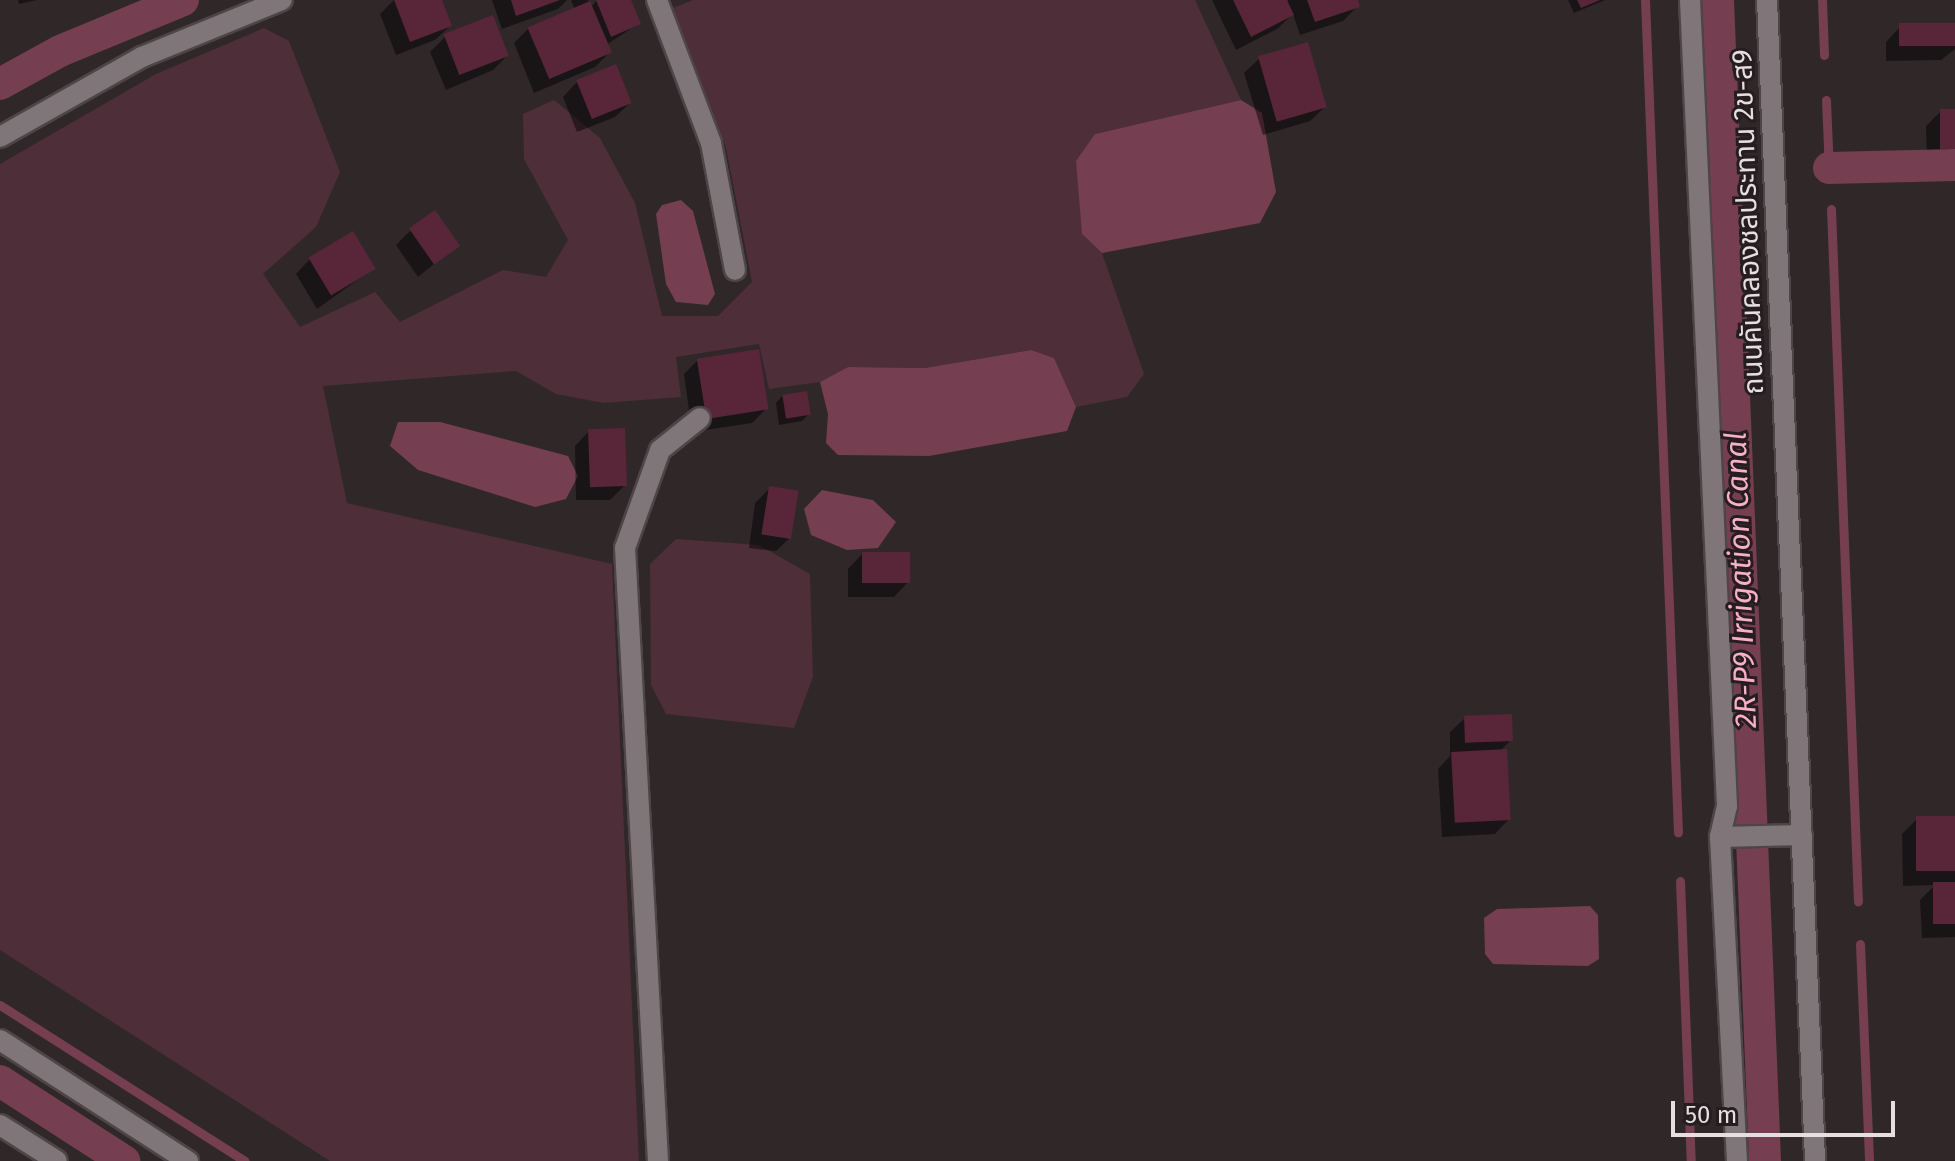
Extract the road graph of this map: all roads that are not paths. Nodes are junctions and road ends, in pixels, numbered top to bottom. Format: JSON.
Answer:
{"nodes":[{"id":1,"x":282,"y":0,"type":"edge"},
{"id":2,"x":657,"y":0,"type":"edge"},
{"id":3,"x":1690,"y":0,"type":"edge"},
{"id":4,"x":1767,"y":0,"type":"edge"},
{"id":5,"x":0,"y":137,"type":"edge"},
{"id":6,"x":735,"y":270,"type":"dead end"},
{"id":7,"x":700,"y":418,"type":"dead end"},
{"id":8,"x":1793,"y":835,"type":"junction"},
{"id":9,"x":1728,"y":837,"type":"junction"},
{"id":10,"x":0,"y":1040,"type":"edge"},
{"id":11,"x":0,"y":1126,"type":"edge"},
{"id":12,"x":57,"y":1161,"type":"edge"},
{"id":13,"x":188,"y":1161,"type":"edge"},
{"id":14,"x":658,"y":1161,"type":"edge"},
{"id":15,"x":1737,"y":1161,"type":"edge"},
{"id":16,"x":1815,"y":1161,"type":"edge"}],
"edges":[{"from":1,"to":5,"type":"street"},
{"from":2,"to":6,"type":"street"},
{"from":3,"to":9,"type":"street"},
{"from":4,"to":8,"type":"street","name":"ถนนคันคลองชลประทาน 2ข-ส9"},
{"from":7,"to":14,"type":"street"},
{"from":8,"to":9,"type":"street"},
{"from":8,"to":16,"type":"street","name":"ถนนคันคลองชลประทาน 2ข-ส9"},
{"from":9,"to":15,"type":"street"},
{"from":10,"to":13,"type":"street"},
{"from":11,"to":12,"type":"street"}]}
